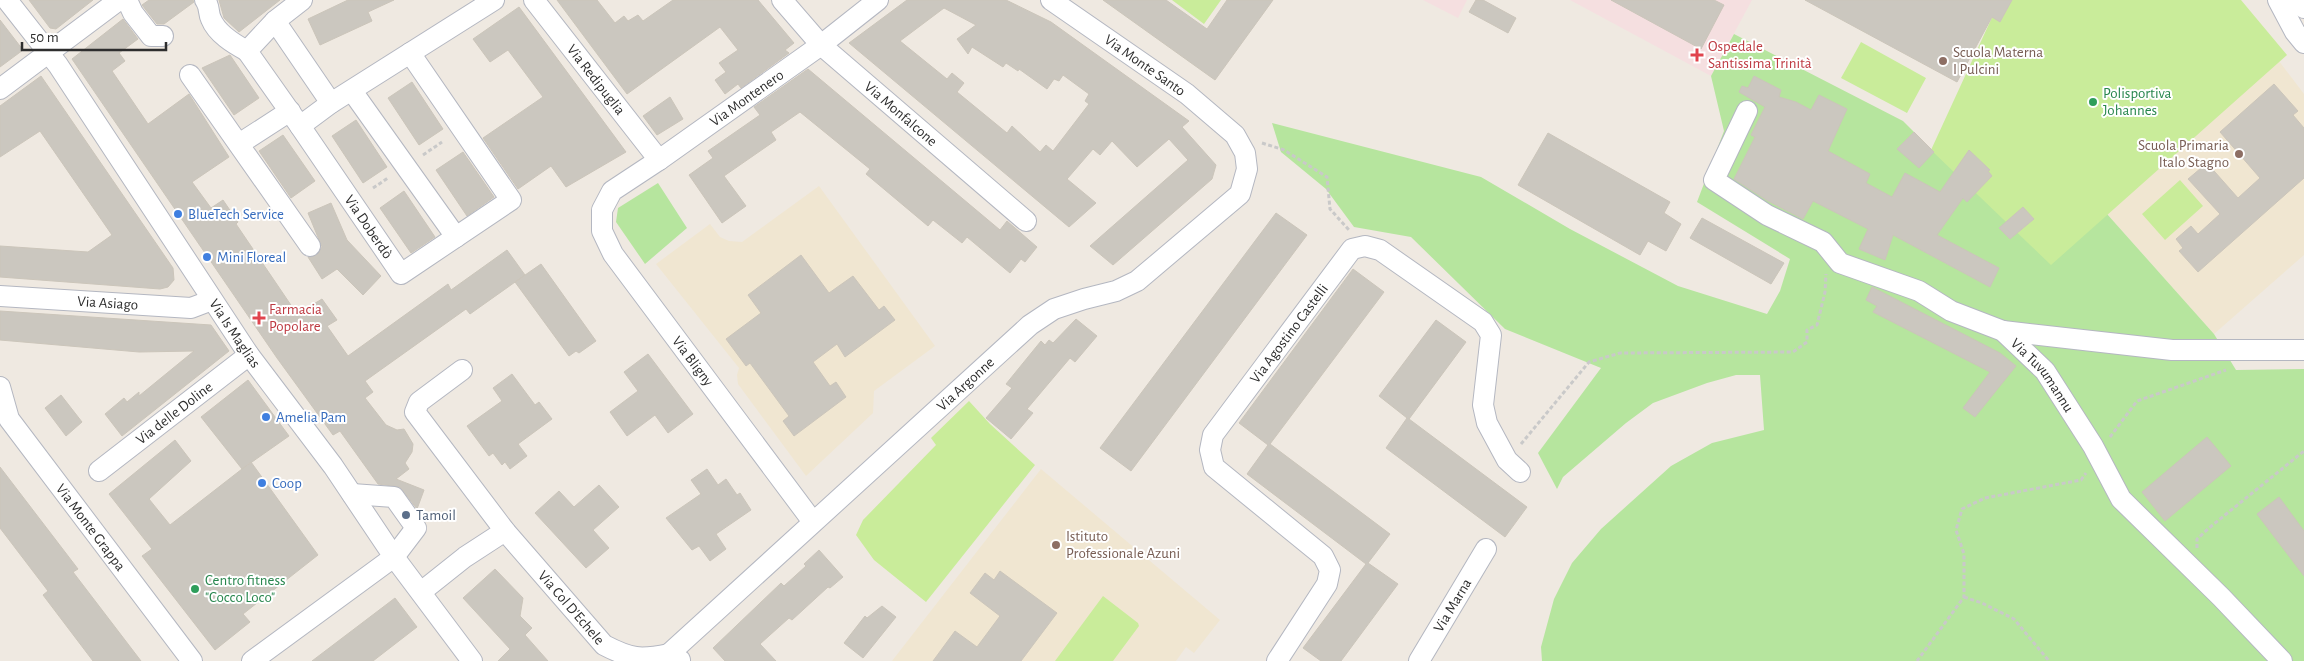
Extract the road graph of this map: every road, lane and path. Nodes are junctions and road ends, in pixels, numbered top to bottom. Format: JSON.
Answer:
{"nodes":[{"id":1,"x":7,"y":0,"type":"edge"},
{"id":2,"x":119,"y":0,"type":"edge"},
{"id":3,"x":127,"y":0,"type":"edge"},
{"id":4,"x":302,"y":0,"type":"edge"},
{"id":5,"x":494,"y":0,"type":"edge"},
{"id":6,"x":534,"y":0,"type":"edge"},
{"id":7,"x":782,"y":0,"type":"edge"},
{"id":8,"x":878,"y":0,"type":"edge"},
{"id":9,"x":1051,"y":0,"type":"edge"},
{"id":10,"x":2278,"y":0,"type":"edge"},
{"id":11,"x":2291,"y":0,"type":"edge"},
{"id":12,"x":209,"y":1,"type":"edge"},
{"id":13,"x":2304,"y":8,"type":"edge"},
{"id":14,"x":275,"y":21,"type":"junction"},
{"id":15,"x":163,"y":36,"type":"dead end"},
{"id":16,"x":2304,"y":43,"type":"edge"},
{"id":17,"x":821,"y":45,"type":"junction"},
{"id":18,"x":247,"y":51,"type":"junction"},
{"id":19,"x":49,"y":53,"type":"junction"},
{"id":20,"x":410,"y":53,"type":"junction"},
{"id":21,"x":190,"y":75,"type":"dead end"},
{"id":22,"x":0,"y":89,"type":"edge"},
{"id":23,"x":352,"y":91,"type":"junction"},
{"id":24,"x":331,"y":103,"type":"junction"},
{"id":25,"x":1747,"y":111,"type":"dead end"},
{"id":26,"x":295,"y":118,"type":"junction"},
{"id":27,"x":1236,"y":135,"type":"joint"},
{"id":28,"x":442,"y":142,"type":"dead end"},
{"id":29,"x":239,"y":144,"type":"junction"},
{"id":30,"x":1284,"y":150,"type":"dead end"},
{"id":31,"x":423,"y":155,"type":"dead end"},
{"id":32,"x":659,"y":160,"type":"junction"},
{"id":33,"x":388,"y":178,"type":"dead end"},
{"id":34,"x":373,"y":188,"type":"dead end"},
{"id":35,"x":612,"y":191,"type":"joint"},
{"id":36,"x":1330,"y":209,"type":"dead end"},
{"id":37,"x":1026,"y":221,"type":"dead end"},
{"id":38,"x":456,"y":237,"type":"junction"},
{"id":39,"x":310,"y":246,"type":"dead end"},
{"id":40,"x":1826,"y":273,"type":"dead end"},
{"id":41,"x":0,"y":296,"type":"edge"},
{"id":42,"x":212,"y":300,"type":"junction"},
{"id":43,"x":2003,"y":331,"type":"junction"},
{"id":44,"x":2241,"y":350,"type":"junction"},
{"id":45,"x":2304,"y":350,"type":"edge"},
{"id":46,"x":249,"y":355,"type":"junction"},
{"id":47,"x":462,"y":370,"type":"dead end"},
{"id":48,"x":0,"y":387,"type":"edge"},
{"id":49,"x":2304,"y":451,"type":"edge"},
{"id":50,"x":2097,"y":453,"type":"junction"},
{"id":51,"x":1513,"y":466,"type":"joint"},
{"id":52,"x":99,"y":471,"type":"dead end"},
{"id":53,"x":352,"y":494,"type":"junction"},
{"id":54,"x":813,"y":522,"type":"junction"},
{"id":55,"x":505,"y":531,"type":"junction"},
{"id":56,"x":1486,"y":550,"type":"dead end"},
{"id":57,"x":394,"y":557,"type":"junction"},
{"id":58,"x":2194,"y":570,"type":"junction"},
{"id":59,"x":421,"y":592,"type":"junction"},
{"id":60,"x":1964,"y":597,"type":"junction"},
{"id":61,"x":675,"y":657,"type":"edge"},
{"id":62,"x":192,"y":661,"type":"edge"},
{"id":63,"x":252,"y":661,"type":"edge"},
{"id":64,"x":472,"y":661,"type":"edge"},
{"id":65,"x":1277,"y":661,"type":"edge"},
{"id":66,"x":1420,"y":661,"type":"edge"},
{"id":67,"x":1917,"y":661,"type":"edge"},
{"id":68,"x":2049,"y":661,"type":"edge"},
{"id":69,"x":2282,"y":661,"type":"edge"}],
"edges":[{"from":1,"to":19,"type":"street","name":"Via Is Maglias"},
{"from":2,"to":19,"type":"street"},
{"from":3,"to":15,"type":"street"},
{"from":4,"to":14,"type":"street"},
{"from":5,"to":20,"type":"street"},
{"from":6,"to":32,"type":"street","name":"Via Redipuglia"},
{"from":7,"to":17,"type":"street","name":"Via Monfalcone"},
{"from":8,"to":17,"type":"street","name":"Via Montenero"},
{"from":9,"to":27,"type":"street","name":"Via Monte Santo"},
{"from":10,"to":16,"type":"street"},
{"from":11,"to":13,"type":"street"},
{"from":12,"to":18,"type":"street","name":"Via Doberdò"},
{"from":14,"to":18,"type":"street"},
{"from":14,"to":24,"type":"street"},
{"from":17,"to":32,"type":"street","name":"Via Montenero"},
{"from":17,"to":37,"type":"street","name":"Via Monfalcone"},
{"from":18,"to":26,"type":"street","name":"Via Doberdò"},
{"from":19,"to":22,"type":"street"},
{"from":19,"to":42,"type":"street","name":"Via Is Maglias"},
{"from":20,"to":23,"type":"street"},
{"from":20,"to":38,"type":"street","name":"Via Doberdò"},
{"from":21,"to":29,"type":"street"},
{"from":23,"to":24,"type":"street"},
{"from":23,"to":38,"type":"street"},
{"from":24,"to":26,"type":"street"},
{"from":25,"to":43,"type":"street","name":"Via Tuvumannu"},
{"from":26,"to":29,"type":"street"},
{"from":26,"to":38,"type":"street","name":"Via Doberdò"},
{"from":27,"to":54,"type":"street","name":"Via Argonne"},
{"from":28,"to":31,"type":"path"},
{"from":29,"to":39,"type":"street"},
{"from":30,"to":36,"type":"path"},
{"from":32,"to":35,"type":"street","name":"Via Montenero"},
{"from":33,"to":34,"type":"path"},
{"from":35,"to":54,"type":"street","name":"Via Bligny"},
{"from":40,"to":51,"type":"path"},
{"from":41,"to":42,"type":"street","name":"Via Asiago"},
{"from":42,"to":46,"type":"street","name":"Via Is Maglias"},
{"from":43,"to":44,"type":"street"},
{"from":43,"to":50,"type":"street","name":"Via Tuvumannu"},
{"from":44,"to":45,"type":"street"},
{"from":44,"to":50,"type":"path"},
{"from":46,"to":52,"type":"street","name":"Via delle Doline"},
{"from":46,"to":53,"type":"street","name":"Via Is Maglias"},
{"from":47,"to":55,"type":"street","name":"Via Col D'Echele"},
{"from":48,"to":62,"type":"street","name":"Via Monte Grappa"},
{"from":49,"to":58,"type":"path"},
{"from":50,"to":58,"type":"street","name":"Via Tuvumannu"},
{"from":50,"to":60,"type":"path"},
{"from":51,"to":65,"type":"street","name":"Via Agostino Castelli"},
{"from":53,"to":57,"type":"street","name":"Via Is Maglias"},
{"from":53,"to":57,"type":"street"},
{"from":54,"to":61,"type":"street","name":"Via Argonne"},
{"from":55,"to":59,"type":"street"},
{"from":55,"to":61,"type":"street","name":"Via Col D'Echele"},
{"from":56,"to":66,"type":"street","name":"Via Marna"},
{"from":57,"to":59,"type":"street","name":"Via Is Maglias"},
{"from":57,"to":63,"type":"street"},
{"from":58,"to":69,"type":"street","name":"Via Tuvumannu"},
{"from":59,"to":64,"type":"street","name":"Via Is Maglias"},
{"from":60,"to":67,"type":"path"},
{"from":60,"to":68,"type":"path"}]}
